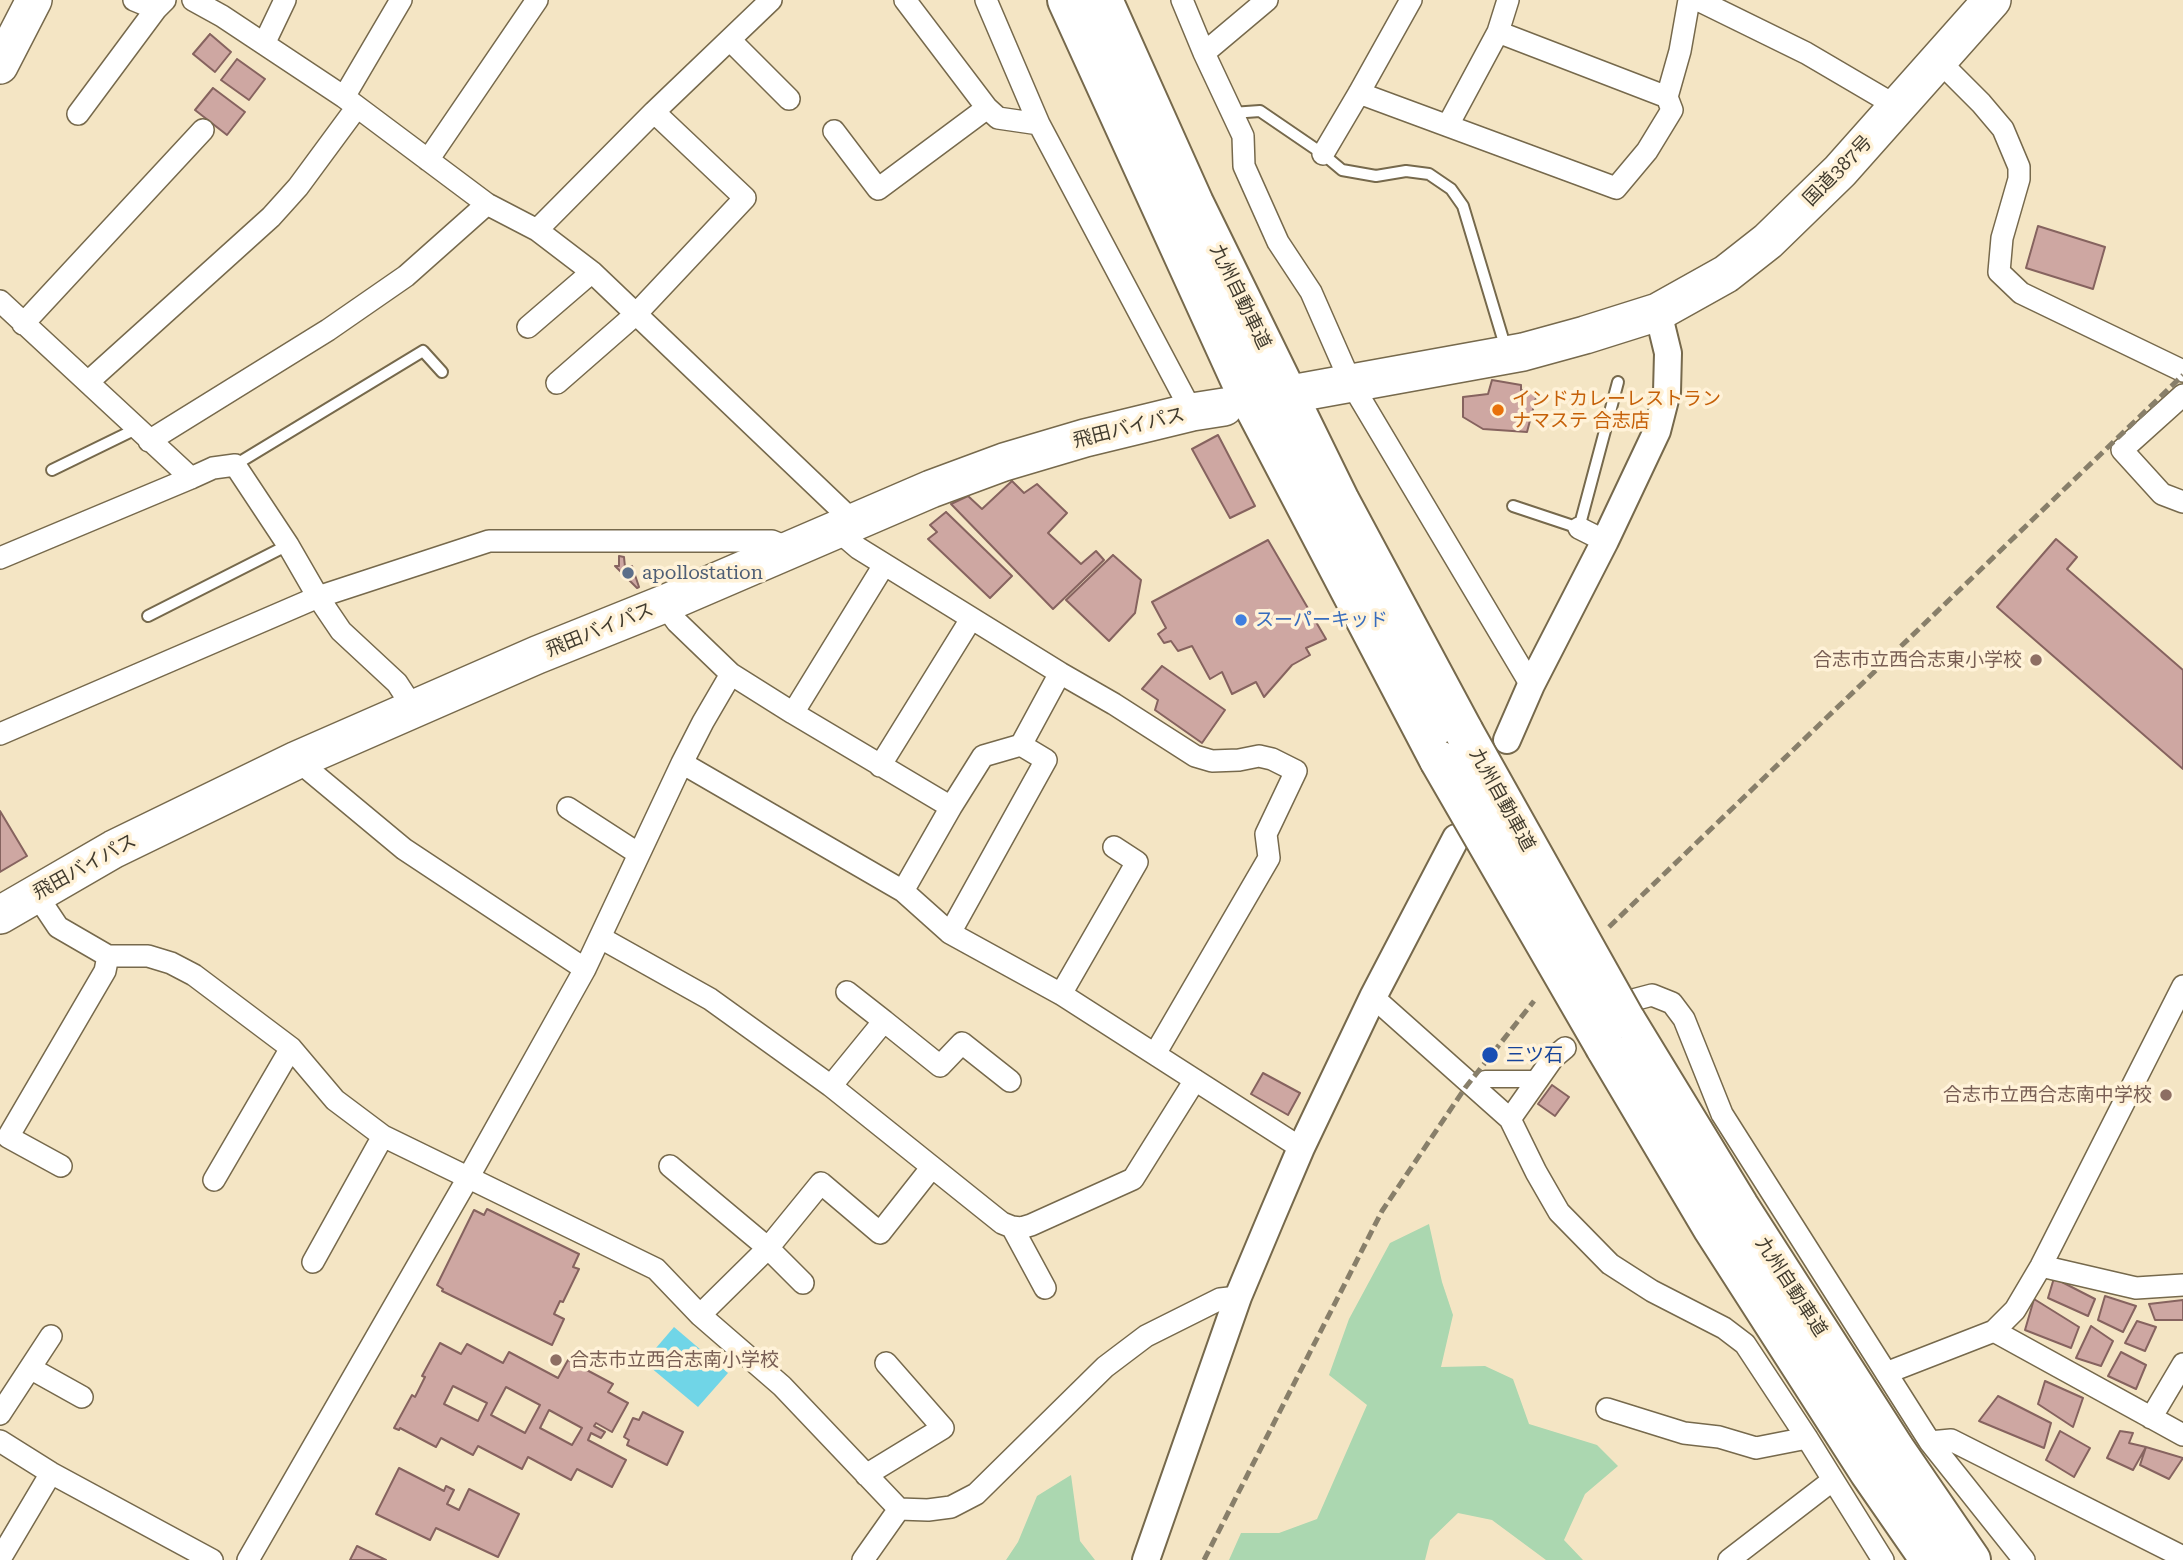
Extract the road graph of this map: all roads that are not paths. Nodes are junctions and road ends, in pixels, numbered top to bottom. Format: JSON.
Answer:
{"nodes":[{"id":1,"x":34,"y":0,"type":"edge"},
{"id":2,"x":134,"y":0,"type":"edge"},
{"id":3,"x":193,"y":0,"type":"edge"},
{"id":4,"x":285,"y":0,"type":"edge"},
{"id":5,"x":401,"y":0,"type":"edge"},
{"id":6,"x":537,"y":0,"type":"edge"},
{"id":7,"x":771,"y":0,"type":"edge"},
{"id":8,"x":905,"y":0,"type":"edge"},
{"id":9,"x":986,"y":0,"type":"edge"},
{"id":10,"x":1067,"y":0,"type":"edge"},
{"id":11,"x":1103,"y":0,"type":"edge"},
{"id":12,"x":1182,"y":0,"type":"edge"},
{"id":13,"x":1267,"y":0,"type":"edge"},
{"id":14,"x":1411,"y":0,"type":"edge"},
{"id":15,"x":1508,"y":0,"type":"edge"},
{"id":16,"x":1689,"y":0,"type":"edge"},
{"id":17,"x":1698,"y":0,"type":"edge"},
{"id":18,"x":1981,"y":3,"type":"edge"},
{"id":19,"x":160,"y":5,"type":"edge"},
{"id":20,"x":226,"y":8,"type":"edge"},
{"id":21,"x":1498,"y":32,"type":"junction"},
{"id":22,"x":730,"y":40,"type":"junction"},
{"id":23,"x":264,"y":44,"type":"junction"},
{"id":24,"x":1204,"y":54,"type":"junction"},
{"id":25,"x":1939,"y":61,"type":"junction"},
{"id":26,"x":0,"y":66,"type":"edge"},
{"id":27,"x":1359,"y":93,"type":"junction"},
{"id":28,"x":1667,"y":97,"type":"junction"},
{"id":29,"x":789,"y":99,"type":"dead end"},
{"id":30,"x":351,"y":102,"type":"junction"},
{"id":31,"x":1898,"y":107,"type":"junction"},
{"id":32,"x":988,"y":108,"type":"junction"},
{"id":33,"x":654,"y":111,"type":"junction"},
{"id":34,"x":1232,"y":113,"type":"junction"},
{"id":35,"x":78,"y":114,"type":"dead end"},
{"id":36,"x":1039,"y":124,"type":"junction"},
{"id":37,"x":1448,"y":125,"type":"junction"},
{"id":38,"x":204,"y":130,"type":"dead end"},
{"id":39,"x":834,"y":131,"type":"dead end"},
{"id":40,"x":1323,"y":154,"type":"junction"},
{"id":41,"x":428,"y":160,"type":"junction"},
{"id":42,"x":487,"y":204,"type":"junction"},
{"id":43,"x":537,"y":230,"type":"junction"},
{"id":44,"x":592,"y":272,"type":"junction"},
{"id":45,"x":0,"y":301,"type":"edge"},
{"id":46,"x":1658,"y":312,"type":"junction"},
{"id":47,"x":636,"y":314,"type":"junction"},
{"id":48,"x":23,"y":324,"type":"junction"},
{"id":49,"x":528,"y":327,"type":"dead end"},
{"id":50,"x":1507,"y":354,"type":"junction"},
{"id":51,"x":2179,"y":361,"type":"edge"},
{"id":52,"x":442,"y":372,"type":"dead end"},
{"id":53,"x":88,"y":382,"type":"junction"},
{"id":54,"x":1618,"y":382,"type":"dead end"},
{"id":55,"x":556,"y":383,"type":"dead end"},
{"id":56,"x":1351,"y":383,"type":"junction"},
{"id":57,"x":1302,"y":392,"type":"dead end"},
{"id":58,"x":2183,"y":395,"type":"edge"},
{"id":59,"x":1208,"y":409,"type":"joint"},
{"id":60,"x":143,"y":435,"type":"junction"},
{"id":61,"x":235,"y":465,"type":"junction"},
{"id":62,"x":52,"y":470,"type":"dead end"},
{"id":63,"x":191,"y":478,"type":"junction"},
{"id":64,"x":2183,"y":502,"type":"edge"},
{"id":65,"x":1513,"y":506,"type":"dead end"},
{"id":66,"x":846,"y":526,"type":"junction"},
{"id":67,"x":1579,"y":527,"type":"junction"},
{"id":68,"x":1605,"y":541,"type":"junction"},
{"id":69,"x":288,"y":545,"type":"junction"},
{"id":70,"x":791,"y":549,"type":"junction"},
{"id":71,"x":0,"y":558,"type":"edge"},
{"id":72,"x":884,"y":565,"type":"junction"},
{"id":73,"x":318,"y":597,"type":"junction"},
{"id":74,"x":664,"y":604,"type":"junction"},
{"id":75,"x":148,"y":616,"type":"dead end"},
{"id":76,"x":971,"y":619,"type":"junction"},
{"id":77,"x":1060,"y":673,"type":"junction"},
{"id":78,"x":731,"y":674,"type":"junction"},
{"id":79,"x":1531,"y":684,"type":"junction"},
{"id":80,"x":414,"y":709,"type":"junction"},
{"id":81,"x":793,"y":713,"type":"junction"},
{"id":82,"x":0,"y":734,"type":"edge"},
{"id":83,"x":1507,"y":740,"type":"dead end"},
{"id":84,"x":1021,"y":746,"type":"junction"},
{"id":85,"x":1452,"y":746,"type":"junction"},
{"id":86,"x":296,"y":760,"type":"junction"},
{"id":87,"x":682,"y":763,"type":"junction"},
{"id":88,"x":880,"y":766,"type":"junction"},
{"id":89,"x":951,"y":807,"type":"junction"},
{"id":90,"x":568,"y":808,"type":"dead end"},
{"id":91,"x":1456,"y":838,"type":"dead end"},
{"id":92,"x":1114,"y":847,"type":"dead end"},
{"id":93,"x":639,"y":854,"type":"junction"},
{"id":94,"x":903,"y":891,"type":"junction"},
{"id":95,"x":36,"y":894,"type":"junction"},
{"id":96,"x":0,"y":915,"type":"edge"},
{"id":97,"x":950,"y":933,"type":"junction"},
{"id":98,"x":601,"y":939,"type":"junction"},
{"id":99,"x":107,"y":956,"type":"junction"},
{"id":100,"x":585,"y":969,"type":"junction"},
{"id":101,"x":2183,"y":986,"type":"edge"},
{"id":102,"x":846,"y":992,"type":"dead end"},
{"id":103,"x":1061,"y":993,"type":"junction"},
{"id":104,"x":1373,"y":996,"type":"junction"},
{"id":105,"x":884,"y":1021,"type":"junction"},
{"id":106,"x":1621,"y":1022,"type":"junction"},
{"id":107,"x":291,"y":1048,"type":"junction"},
{"id":108,"x":1565,"y":1048,"type":"dead end"},
{"id":109,"x":1155,"y":1054,"type":"junction"},
{"id":110,"x":1538,"y":1079,"type":"junction"},
{"id":111,"x":1195,"y":1080,"type":"junction"},
{"id":112,"x":1010,"y":1081,"type":"dead end"},
{"id":113,"x":1481,"y":1083,"type":"junction"},
{"id":114,"x":831,"y":1086,"type":"junction"},
{"id":115,"x":1506,"y":1115,"type":"junction"},
{"id":116,"x":383,"y":1136,"type":"junction"},
{"id":117,"x":4,"y":1143,"type":"edge"},
{"id":118,"x":1301,"y":1148,"type":"junction"},
{"id":119,"x":61,"y":1166,"type":"dead end"},
{"id":120,"x":670,"y":1166,"type":"dead end"},
{"id":121,"x":932,"y":1167,"type":"junction"},
{"id":122,"x":468,"y":1178,"type":"junction"},
{"id":123,"x":214,"y":1180,"type":"dead end"},
{"id":124,"x":1012,"y":1227,"type":"junction"},
{"id":125,"x":768,"y":1248,"type":"junction"},
{"id":126,"x":313,"y":1262,"type":"dead end"},
{"id":127,"x":2041,"y":1266,"type":"junction"},
{"id":128,"x":803,"y":1283,"type":"dead end"},
{"id":129,"x":2183,"y":1285,"type":"edge"},
{"id":130,"x":1045,"y":1288,"type":"dead end"},
{"id":131,"x":1238,"y":1297,"type":"junction"},
{"id":132,"x":700,"y":1315,"type":"junction"},
{"id":133,"x":1994,"y":1331,"type":"junction"},
{"id":134,"x":51,"y":1336,"type":"dead end"},
{"id":135,"x":886,"y":1363,"type":"dead end"},
{"id":136,"x":2183,"y":1364,"type":"edge"},
{"id":137,"x":30,"y":1368,"type":"junction"},
{"id":138,"x":1886,"y":1373,"type":"junction"},
{"id":139,"x":82,"y":1397,"type":"dead end"},
{"id":140,"x":1607,"y":1409,"type":"dead end"},
{"id":141,"x":0,"y":1414,"type":"edge"},
{"id":142,"x":2151,"y":1418,"type":"junction"},
{"id":143,"x":2183,"y":1435,"type":"edge"},
{"id":144,"x":1807,"y":1438,"type":"junction"},
{"id":145,"x":0,"y":1441,"type":"edge"},
{"id":146,"x":1930,"y":1442,"type":"junction"},
{"id":147,"x":51,"y":1473,"type":"junction"},
{"id":148,"x":866,"y":1475,"type":"junction"},
{"id":149,"x":1833,"y":1480,"type":"junction"},
{"id":150,"x":899,"y":1508,"type":"junction"},
{"id":151,"x":2183,"y":1557,"type":"edge"},
{"id":152,"x":0,"y":1559,"type":"edge"},
{"id":153,"x":212,"y":1560,"type":"edge"},
{"id":154,"x":248,"y":1560,"type":"edge"},
{"id":155,"x":863,"y":1560,"type":"edge"},
{"id":156,"x":1146,"y":1560,"type":"edge"},
{"id":157,"x":1729,"y":1560,"type":"edge"},
{"id":158,"x":1883,"y":1560,"type":"edge"},
{"id":159,"x":1930,"y":1560,"type":"edge"},
{"id":160,"x":1971,"y":1560,"type":"edge"},
{"id":161,"x":2024,"y":1560,"type":"edge"}],
"edges":[{"from":1,"to":26,"type":"main road"},
{"from":2,"to":19,"type":"street"},
{"from":3,"to":20,"type":"street"},
{"from":4,"to":23,"type":"street"},
{"from":5,"to":30,"type":"street"},
{"from":6,"to":41,"type":"street"},
{"from":7,"to":22,"type":"street"},
{"from":8,"to":32,"type":"street"},
{"from":9,"to":36,"type":"street"},
{"from":10,"to":85,"type":"highway","name":"九州自動車道"},
{"from":11,"to":85,"type":"highway","name":"九州自動車道"},
{"from":12,"to":24,"type":"street"},
{"from":13,"to":24,"type":"street"},
{"from":14,"to":27,"type":"street"},
{"from":15,"to":21,"type":"street"},
{"from":16,"to":28,"type":"street"},
{"from":17,"to":31,"type":"street"},
{"from":18,"to":25,"type":"highway","name":"国道387号"},
{"from":19,"to":35,"type":"street"},
{"from":20,"to":23,"type":"street"},
{"from":21,"to":28,"type":"street"},
{"from":21,"to":37,"type":"street"},
{"from":22,"to":29,"type":"street"},
{"from":22,"to":33,"type":"street"},
{"from":23,"to":30,"type":"street"},
{"from":24,"to":34,"type":"street"},
{"from":25,"to":31,"type":"highway","name":"国道387号"},
{"from":25,"to":51,"type":"street"},
{"from":27,"to":37,"type":"street"},
{"from":27,"to":40,"type":"street"},
{"from":28,"to":37,"type":"street"},
{"from":30,"to":41,"type":"street"},
{"from":30,"to":53,"type":"street"},
{"from":31,"to":46,"type":"highway","name":"国道387号"},
{"from":32,"to":36,"type":"street"},
{"from":32,"to":39,"type":"street"},
{"from":33,"to":43,"type":"street"},
{"from":33,"to":47,"type":"street"},
{"from":34,"to":40,"type":"lane"},
{"from":34,"to":56,"type":"street"},
{"from":36,"to":59,"type":"street"},
{"from":38,"to":48,"type":"street"},
{"from":40,"to":50,"type":"lane"},
{"from":41,"to":42,"type":"street"},
{"from":42,"to":43,"type":"street"},
{"from":42,"to":60,"type":"street"},
{"from":43,"to":44,"type":"street"},
{"from":44,"to":47,"type":"street"},
{"from":44,"to":49,"type":"street"},
{"from":45,"to":48,"type":"street"},
{"from":46,"to":50,"type":"highway"},
{"from":46,"to":68,"type":"street"},
{"from":47,"to":55,"type":"street"},
{"from":47,"to":66,"type":"street"},
{"from":48,"to":53,"type":"street"},
{"from":50,"to":56,"type":"highway"},
{"from":52,"to":61,"type":"lane"},
{"from":53,"to":60,"type":"street"},
{"from":54,"to":67,"type":"lane"},
{"from":56,"to":57,"type":"highway"},
{"from":56,"to":79,"type":"street"},
{"from":58,"to":64,"type":"street"},
{"from":59,"to":66,"type":"highway","name":"飛田バイパス"},
{"from":60,"to":62,"type":"lane"},
{"from":60,"to":63,"type":"street"},
{"from":61,"to":63,"type":"street"},
{"from":61,"to":69,"type":"street"},
{"from":63,"to":71,"type":"street"},
{"from":65,"to":67,"type":"lane"},
{"from":66,"to":70,"type":"highway","name":"飛田バイパス"},
{"from":66,"to":72,"type":"street"},
{"from":67,"to":68,"type":"street"},
{"from":68,"to":79,"type":"street"},
{"from":69,"to":73,"type":"street"},
{"from":69,"to":75,"type":"lane"},
{"from":70,"to":73,"type":"street"},
{"from":70,"to":74,"type":"highway","name":"飛田バイパス"},
{"from":72,"to":76,"type":"street"},
{"from":72,"to":81,"type":"street"},
{"from":73,"to":80,"type":"street"},
{"from":73,"to":82,"type":"street"},
{"from":74,"to":78,"type":"street"},
{"from":74,"to":80,"type":"highway","name":"飛田バイパス"},
{"from":76,"to":77,"type":"street"},
{"from":76,"to":88,"type":"street"},
{"from":77,"to":84,"type":"street"},
{"from":77,"to":109,"type":"street"},
{"from":78,"to":81,"type":"street"},
{"from":78,"to":87,"type":"street"},
{"from":79,"to":83,"type":"street"},
{"from":80,"to":86,"type":"highway","name":"飛田バイパス"},
{"from":81,"to":88,"type":"street"},
{"from":84,"to":89,"type":"street"},
{"from":84,"to":97,"type":"street"},
{"from":85,"to":106,"type":"highway","name":"九州自動車道","bridge":true},
{"from":86,"to":95,"type":"highway","name":"飛田バイパス"},
{"from":86,"to":100,"type":"street"},
{"from":87,"to":93,"type":"street"},
{"from":87,"to":94,"type":"street"},
{"from":88,"to":89,"type":"street"},
{"from":89,"to":94,"type":"street"},
{"from":90,"to":93,"type":"street"},
{"from":91,"to":104,"type":"street"},
{"from":92,"to":103,"type":"street"},
{"from":93,"to":98,"type":"street"},
{"from":94,"to":97,"type":"street"},
{"from":95,"to":96,"type":"highway","name":"飛田バイパス"},
{"from":95,"to":99,"type":"street"},
{"from":97,"to":103,"type":"street"},
{"from":98,"to":100,"type":"street"},
{"from":98,"to":114,"type":"street"},
{"from":99,"to":107,"type":"street"},
{"from":99,"to":117,"type":"street"},
{"from":100,"to":122,"type":"street"},
{"from":101,"to":127,"type":"street"},
{"from":102,"to":105,"type":"street"},
{"from":103,"to":109,"type":"street"},
{"from":104,"to":113,"type":"street"},
{"from":104,"to":118,"type":"street"},
{"from":105,"to":112,"type":"street"},
{"from":105,"to":114,"type":"street"},
{"from":106,"to":138,"type":"street"},
{"from":106,"to":159,"type":"highway","name":"九州自動車道"},
{"from":106,"to":160,"type":"highway","name":"九州自動車道"},
{"from":107,"to":116,"type":"street"},
{"from":107,"to":123,"type":"street"},
{"from":108,"to":110,"type":"street"},
{"from":109,"to":111,"type":"street"},
{"from":110,"to":113,"type":"street"},
{"from":110,"to":115,"type":"street"},
{"from":111,"to":118,"type":"street"},
{"from":111,"to":124,"type":"street"},
{"from":113,"to":115,"type":"street"},
{"from":114,"to":121,"type":"street"},
{"from":115,"to":144,"type":"street"},
{"from":116,"to":122,"type":"street"},
{"from":116,"to":126,"type":"street"},
{"from":117,"to":119,"type":"street"},
{"from":118,"to":131,"type":"street"},
{"from":120,"to":125,"type":"street"},
{"from":121,"to":124,"type":"street"},
{"from":121,"to":125,"type":"street"},
{"from":122,"to":132,"type":"street"},
{"from":122,"to":154,"type":"street"},
{"from":124,"to":130,"type":"street"},
{"from":125,"to":128,"type":"street"},
{"from":125,"to":132,"type":"street"},
{"from":127,"to":129,"type":"street"},
{"from":127,"to":133,"type":"street"},
{"from":131,"to":150,"type":"street"},
{"from":131,"to":156,"type":"street"},
{"from":132,"to":148,"type":"street"},
{"from":133,"to":138,"type":"street"},
{"from":133,"to":142,"type":"street"},
{"from":134,"to":137,"type":"street"},
{"from":135,"to":148,"type":"street"},
{"from":136,"to":142,"type":"street"},
{"from":137,"to":139,"type":"street"},
{"from":137,"to":141,"type":"street"},
{"from":138,"to":146,"type":"street"},
{"from":140,"to":144,"type":"street"},
{"from":142,"to":143,"type":"street"},
{"from":144,"to":149,"type":"street"},
{"from":145,"to":147,"type":"street"},
{"from":146,"to":151,"type":"street"},
{"from":146,"to":161,"type":"street"},
{"from":147,"to":152,"type":"street"},
{"from":147,"to":153,"type":"street"},
{"from":148,"to":150,"type":"street"},
{"from":149,"to":157,"type":"street"},
{"from":149,"to":158,"type":"street"},
{"from":150,"to":155,"type":"street"}]}
